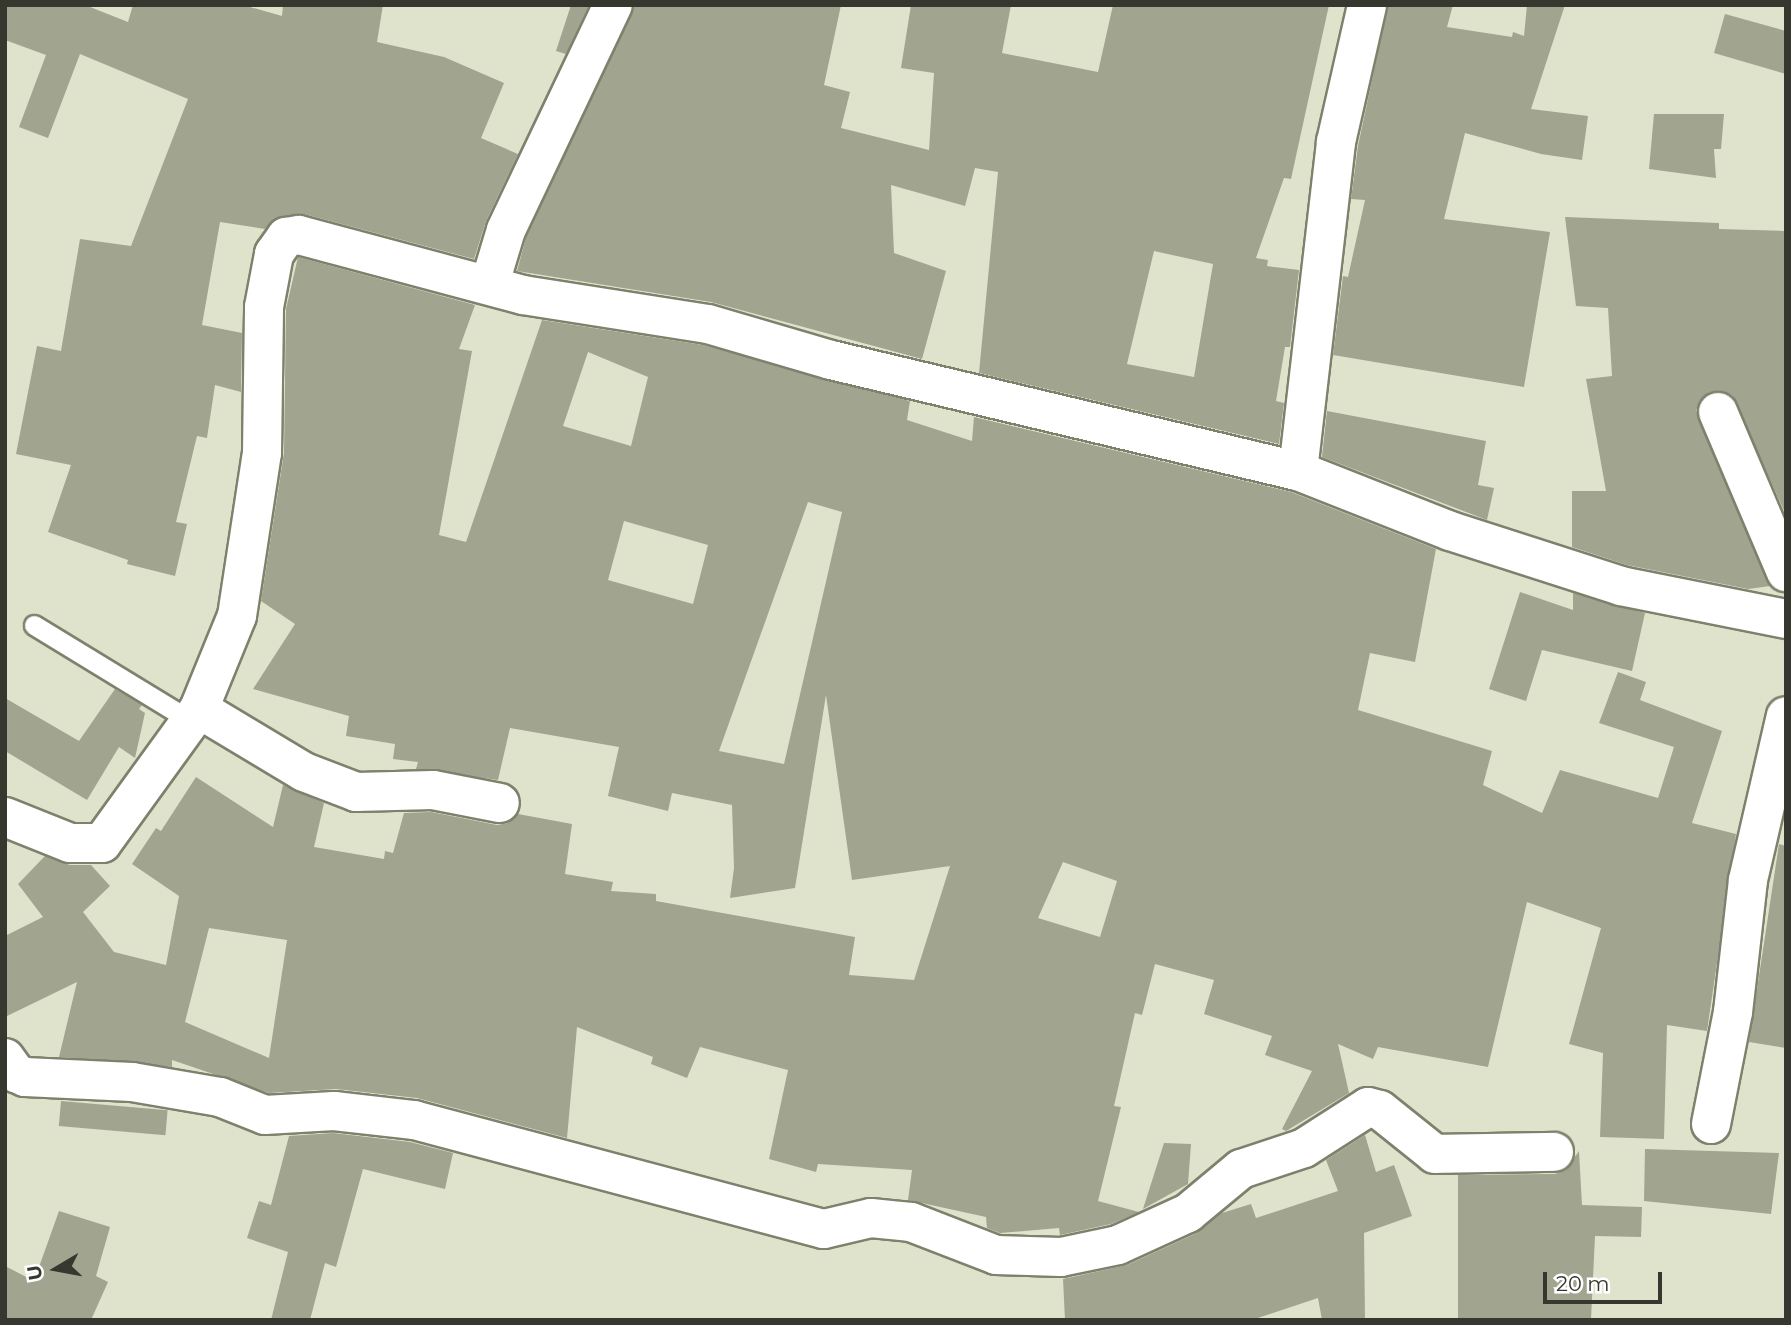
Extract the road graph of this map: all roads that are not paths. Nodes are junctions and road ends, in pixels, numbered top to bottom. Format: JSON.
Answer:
{"nodes":[{"id":1,"x":613,"y":5,"type":"edge"},
{"id":2,"x":1367,"y":5,"type":"edge"},
{"id":3,"x":490,"y":283,"type":"junction"},
{"id":4,"x":1718,"y":412,"type":"dead end"},
{"id":5,"x":1298,"y":471,"type":"junction"},
{"id":6,"x":1786,"y":572,"type":"edge"},
{"id":7,"x":1786,"y":619,"type":"edge"},
{"id":8,"x":34,"y":625,"type":"dead end"},
{"id":9,"x":195,"y":715,"type":"junction"},
{"id":10,"x":1786,"y":716,"type":"edge"},
{"id":11,"x":500,"y":803,"type":"dead end"},
{"id":12,"x":5,"y":817,"type":"edge"},
{"id":13,"x":5,"y":1058,"type":"edge"},
{"id":14,"x":1711,"y":1124,"type":"dead end"},
{"id":15,"x":1554,"y":1152,"type":"dead end"}],
"edges":[{"from":1,"to":3,"type":"street"},
{"from":2,"to":5,"type":"street"},
{"from":3,"to":5,"type":"street"},
{"from":3,"to":9,"type":"street"},
{"from":4,"to":6,"type":"street"},
{"from":5,"to":7,"type":"street"},
{"from":8,"to":9,"type":"lane"},
{"from":9,"to":11,"type":"street"},
{"from":9,"to":12,"type":"street"},
{"from":10,"to":14,"type":"street"},
{"from":13,"to":15,"type":"street"}]}
